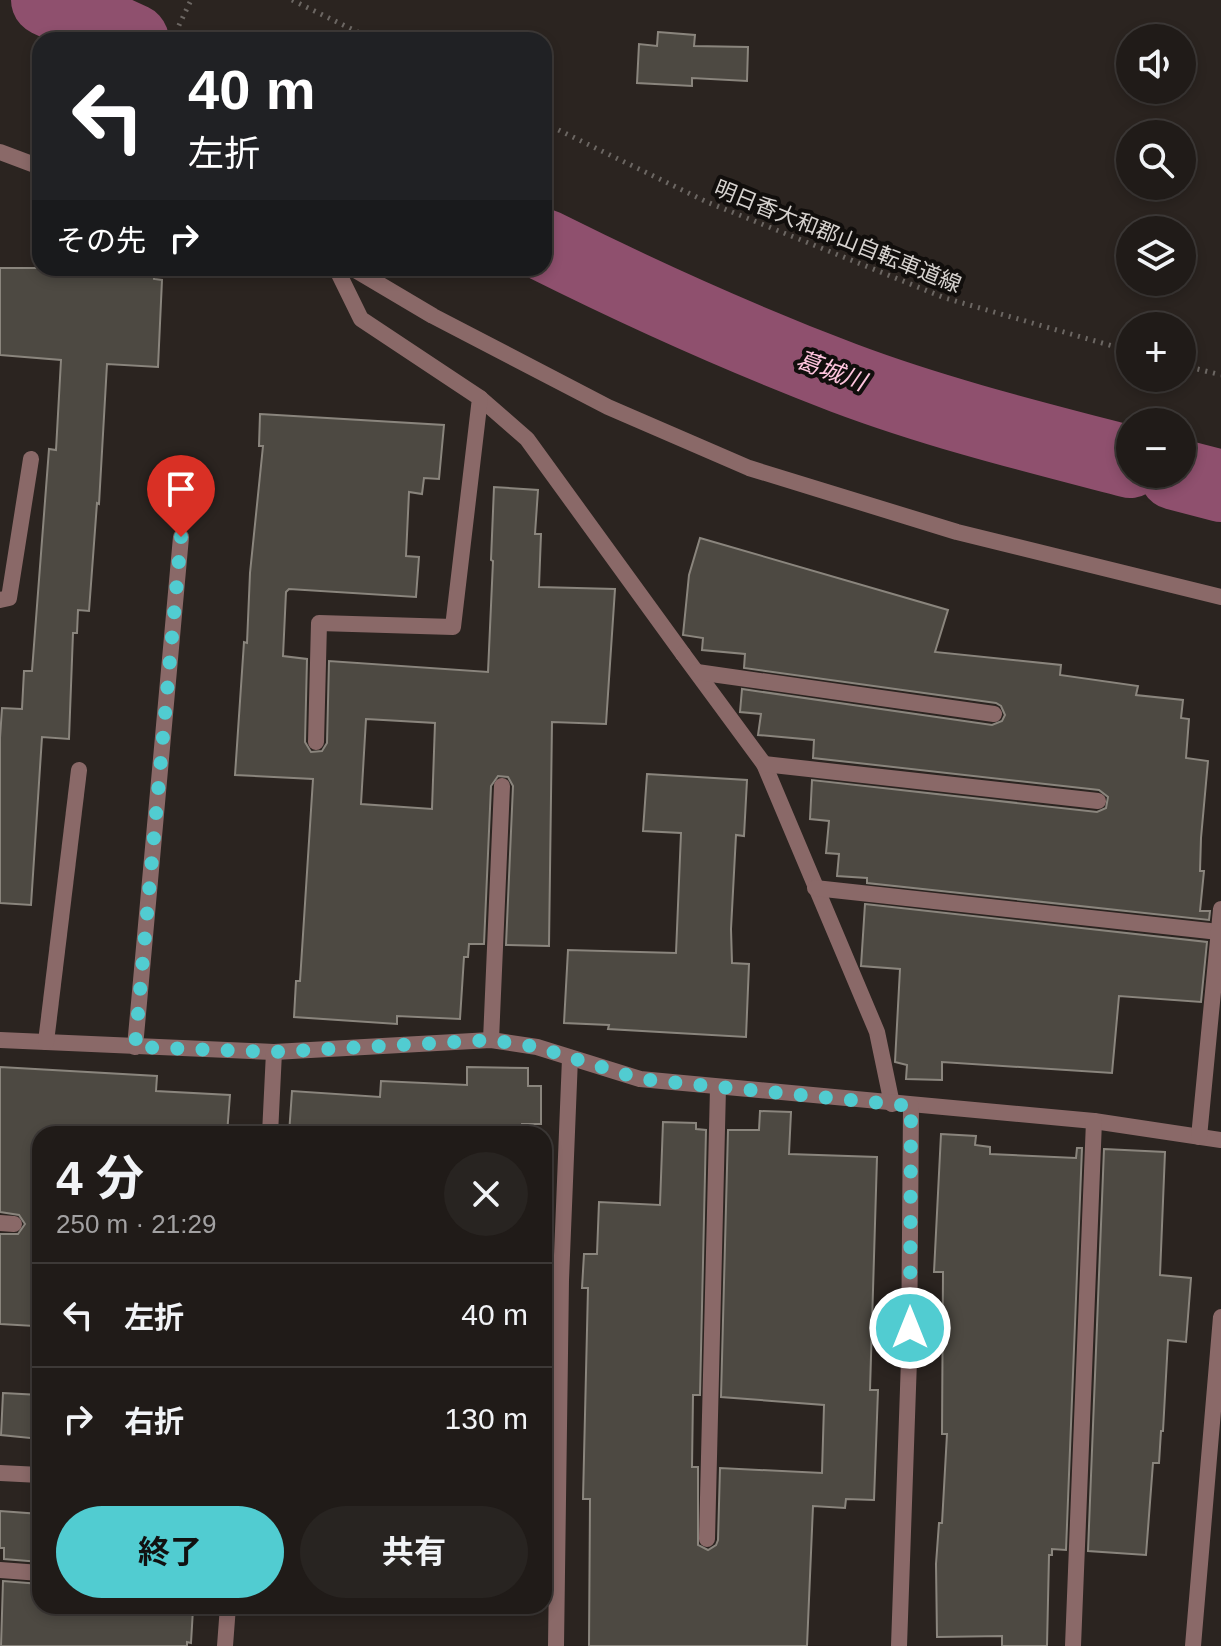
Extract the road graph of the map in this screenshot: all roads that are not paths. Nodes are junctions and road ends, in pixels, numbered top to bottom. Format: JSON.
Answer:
{"nodes":[{"id":1,"x":0,"y":152,"type":"edge"},
{"id":2,"x":32,"y":164,"type":"edge"},
{"id":3,"x":340,"y":276,"type":"edge"},
{"id":4,"x":366,"y":276,"type":"edge"},
{"id":5,"x":480,"y":398,"type":"junction"},
{"id":6,"x":31,"y":459,"type":"dead end"},
{"id":7,"x":181,"y":537,"type":"dead end"},
{"id":8,"x":1221,"y":597,"type":"edge"},
{"id":9,"x":0,"y":600,"type":"edge"},
{"id":10,"x":697,"y":672,"type":"junction"},
{"id":11,"x":994,"y":714,"type":"dead end"},
{"id":12,"x":316,"y":742,"type":"dead end"},
{"id":13,"x":764,"y":764,"type":"junction"},
{"id":14,"x":79,"y":770,"type":"dead end"},
{"id":15,"x":502,"y":786,"type":"dead end"},
{"id":16,"x":1098,"y":801,"type":"dead end"},
{"id":17,"x":815,"y":888,"type":"junction"},
{"id":18,"x":1221,"y":909,"type":"edge"},
{"id":19,"x":1219,"y":932,"type":"junction"},
{"id":20,"x":0,"y":1040,"type":"edge"},
{"id":21,"x":491,"y":1040,"type":"junction"},
{"id":22,"x":46,"y":1042,"type":"junction"},
{"id":23,"x":135,"y":1047,"type":"junction"},
{"id":24,"x":274,"y":1052,"type":"junction"},
{"id":25,"x":570,"y":1058,"type":"junction"},
{"id":26,"x":718,"y":1088,"type":"junction"},
{"id":27,"x":892,"y":1104,"type":"junction"},
{"id":28,"x":911,"y":1106,"type":"junction"},
{"id":29,"x":1094,"y":1121,"type":"junction"},
{"id":30,"x":270,"y":1126,"type":"edge"},
{"id":31,"x":1199,"y":1137,"type":"junction"},
{"id":32,"x":1221,"y":1140,"type":"edge"},
{"id":33,"x":1221,"y":1317,"type":"edge"},
{"id":34,"x":0,"y":1473,"type":"edge"},
{"id":35,"x":32,"y":1475,"type":"edge"},
{"id":36,"x":707,"y":1539,"type":"dead end"},
{"id":37,"x":0,"y":1570,"type":"edge"},
{"id":38,"x":32,"y":1572,"type":"edge"},
{"id":39,"x":227,"y":1614,"type":"edge"},
{"id":40,"x":225,"y":1646,"type":"edge"},
{"id":41,"x":556,"y":1646,"type":"edge"},
{"id":42,"x":899,"y":1646,"type":"edge"},
{"id":43,"x":1073,"y":1646,"type":"edge"},
{"id":44,"x":1193,"y":1646,"type":"edge"}],
"edges":[{"from":1,"to":2,"type":"street"},
{"from":3,"to":5,"type":"street"},
{"from":4,"to":8,"type":"street"},
{"from":5,"to":10,"type":"street"},
{"from":5,"to":12,"type":"street"},
{"from":6,"to":9,"type":"street"},
{"from":7,"to":23,"type":"street"},
{"from":10,"to":11,"type":"street"},
{"from":10,"to":13,"type":"street"},
{"from":13,"to":16,"type":"street"},
{"from":13,"to":17,"type":"street"},
{"from":14,"to":22,"type":"street"},
{"from":15,"to":21,"type":"street"},
{"from":17,"to":19,"type":"street"},
{"from":17,"to":27,"type":"street"},
{"from":18,"to":19,"type":"street"},
{"from":19,"to":31,"type":"street"},
{"from":20,"to":22,"type":"street"},
{"from":21,"to":24,"type":"street"},
{"from":21,"to":25,"type":"street"},
{"from":22,"to":23,"type":"street"},
{"from":23,"to":24,"type":"street"},
{"from":24,"to":30,"type":"street"},
{"from":25,"to":26,"type":"street"},
{"from":25,"to":41,"type":"street"},
{"from":26,"to":27,"type":"street"},
{"from":26,"to":36,"type":"street"},
{"from":27,"to":28,"type":"street"},
{"from":28,"to":29,"type":"street"},
{"from":28,"to":42,"type":"street"},
{"from":29,"to":31,"type":"street"},
{"from":29,"to":43,"type":"street"},
{"from":31,"to":32,"type":"street"},
{"from":33,"to":44,"type":"street"},
{"from":34,"to":35,"type":"street"},
{"from":37,"to":38,"type":"street"},
{"from":39,"to":40,"type":"street"}]}
